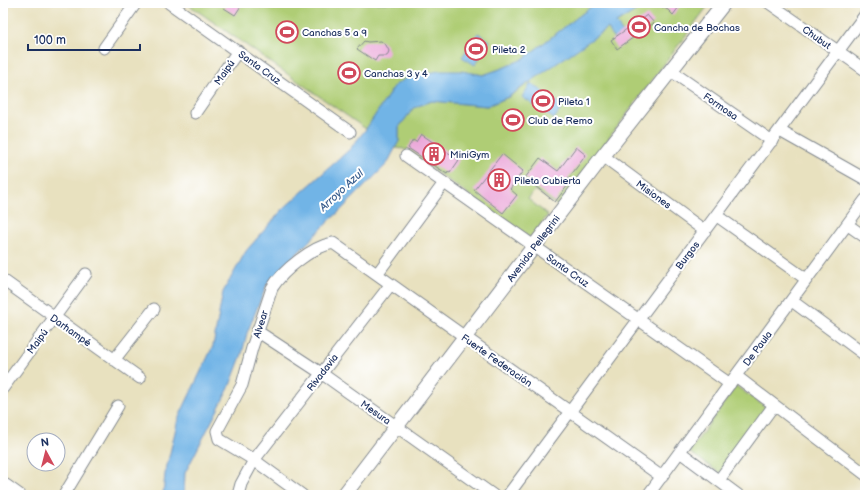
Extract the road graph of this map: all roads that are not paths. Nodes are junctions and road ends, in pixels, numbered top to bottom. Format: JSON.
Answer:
{"nodes":[{"id":1,"x":136,"y":3,"type":"edge"},
{"id":2,"x":169,"y":3,"type":"edge"},
{"id":3,"x":724,"y":3,"type":"edge"},
{"id":4,"x":769,"y":3,"type":"edge"},
{"id":5,"x":865,"y":15,"type":"edge"},
{"id":6,"x":104,"y":48,"type":"dead end"},
{"id":7,"x":238,"y":51,"type":"junction"},
{"id":8,"x":838,"y":52,"type":"junction"},
{"id":9,"x":865,"y":70,"type":"edge"},
{"id":10,"x":670,"y":71,"type":"junction"},
{"id":11,"x":195,"y":113,"type":"dead end"},
{"id":12,"x":780,"y":131,"type":"junction"},
{"id":13,"x":350,"y":132,"type":"dead end"},
{"id":14,"x":772,"y":142,"type":"junction"},
{"id":15,"x":406,"y":156,"type":"dead end"},
{"id":16,"x":603,"y":156,"type":"junction"},
{"id":17,"x":865,"y":179,"type":"edge"},
{"id":18,"x":444,"y":183,"type":"junction"},
{"id":19,"x":865,"y":200,"type":"edge"},
{"id":20,"x":717,"y":216,"type":"junction"},
{"id":21,"x":848,"y":225,"type":"junction"},
{"id":22,"x":705,"y":231,"type":"junction"},
{"id":23,"x":865,"y":238,"type":"edge"},
{"id":24,"x":332,"y":243,"type":"joint"},
{"id":25,"x":535,"y":247,"type":"junction"},
{"id":26,"x":86,"y":274,"type":"dead end"},
{"id":27,"x":377,"y":274,"type":"junction"},
{"id":28,"x":806,"y":279,"type":"junction"},
{"id":29,"x":3,"y":280,"type":"edge"},
{"id":30,"x":390,"y":284,"type":"junction"},
{"id":31,"x":792,"y":300,"type":"junction"},
{"id":32,"x":154,"y":308,"type":"dead end"},
{"id":33,"x":54,"y":318,"type":"junction"},
{"id":34,"x":639,"y":320,"type":"junction"},
{"id":35,"x":257,"y":330,"type":"junction"},
{"id":36,"x":465,"y":337,"type":"junction"},
{"id":37,"x":865,"y":355,"type":"edge"},
{"id":38,"x":114,"y":360,"type":"junction"},
{"id":39,"x":321,"y":373,"type":"junction"},
{"id":40,"x":140,"y":378,"type":"dead end"},
{"id":41,"x":733,"y":380,"type":"junction"},
{"id":42,"x":3,"y":388,"type":"edge"},
{"id":43,"x":774,"y":405,"type":"junction"},
{"id":44,"x":118,"y":406,"type":"dead end"},
{"id":45,"x":570,"y":412,"type":"junction"},
{"id":46,"x":396,"y":426,"type":"junction"},
{"id":47,"x":680,"y":452,"type":"junction"},
{"id":48,"x":254,"y":460,"type":"junction"},
{"id":49,"x":865,"y":474,"type":"edge"},
{"id":50,"x":662,"y":477,"type":"junction"},
{"id":51,"x":719,"y":480,"type":"junction"},
{"id":52,"x":6,"y":485,"type":"dead end"},
{"id":53,"x":20,"y":495,"type":"edge"},
{"id":54,"x":64,"y":495,"type":"edge"},
{"id":55,"x":238,"y":495,"type":"edge"},
{"id":56,"x":302,"y":495,"type":"edge"},
{"id":57,"x":344,"y":495,"type":"edge"},
{"id":58,"x":493,"y":495,"type":"edge"},
{"id":59,"x":508,"y":495,"type":"edge"},
{"id":60,"x":648,"y":495,"type":"edge"},
{"id":61,"x":738,"y":495,"type":"edge"}],
"edges":[{"from":1,"to":6,"type":"street"},
{"from":2,"to":7,"type":"street","name":"Santa Cruz"},
{"from":3,"to":10,"type":"main road","name":"Avenida Pellegrini"},
{"from":4,"to":8,"type":"street","name":"Chubut"},
{"from":5,"to":8,"type":"street","name":"Burgos"},
{"from":7,"to":11,"type":"street","name":"Maipú"},
{"from":7,"to":13,"type":"street","name":"Santa Cruz"},
{"from":8,"to":9,"type":"street","name":"Chubut"},
{"from":8,"to":12,"type":"street","name":"Burgos"},
{"from":10,"to":14,"type":"street","name":"Formosa"},
{"from":10,"to":16,"type":"main road","name":"Avenida Pellegrini"},
{"from":12,"to":14,"type":"street","name":"Burgos"},
{"from":12,"to":17,"type":"street"},
{"from":14,"to":20,"type":"street","name":"Burgos"},
{"from":15,"to":18,"type":"street","name":"Santa Cruz"},
{"from":16,"to":22,"type":"street","name":"Misiones"},
{"from":16,"to":25,"type":"main road","name":"Avenida Pellegrini"},
{"from":18,"to":25,"type":"street","name":"Santa Cruz"},
{"from":18,"to":27,"type":"street"},
{"from":19,"to":21,"type":"street","name":"De Paula"},
{"from":20,"to":22,"type":"street","name":"Burgos"},
{"from":20,"to":28,"type":"street"},
{"from":21,"to":23,"type":"street"},
{"from":21,"to":28,"type":"street","name":"De Paula"},
{"from":22,"to":34,"type":"street","name":"Burgos"},
{"from":24,"to":27,"type":"street","name":"Fuerte Federación"},
{"from":24,"to":35,"type":"street","name":"Alvear"},
{"from":25,"to":34,"type":"street","name":"Santa Cruz"},
{"from":25,"to":36,"type":"main road","name":"Avenida Pellegrini"},
{"from":26,"to":33,"type":"street","name":"Maipú"},
{"from":27,"to":30,"type":"street","name":"Fuerte Federación"},
{"from":28,"to":31,"type":"street","name":"De Paula"},
{"from":29,"to":33,"type":"street","name":"Darhampé"},
{"from":30,"to":36,"type":"street","name":"Fuerte Federación"},
{"from":30,"to":39,"type":"street","name":"Rivadavia"},
{"from":31,"to":37,"type":"street"},
{"from":31,"to":41,"type":"street","name":"De Paula"},
{"from":32,"to":38,"type":"street"},
{"from":33,"to":38,"type":"street","name":"Darhampé"},
{"from":33,"to":42,"type":"street","name":"Maipú"},
{"from":34,"to":41,"type":"street","name":"Santa Cruz"},
{"from":34,"to":45,"type":"street","name":"Burgos"},
{"from":35,"to":39,"type":"street","name":"Mesura"},
{"from":35,"to":48,"type":"street","name":"Alvear"},
{"from":36,"to":45,"type":"street","name":"Fuerte Federación"},
{"from":36,"to":46,"type":"main road","name":"Avenida Pellegrini"},
{"from":38,"to":40,"type":"street","name":"Darhampé"},
{"from":39,"to":46,"type":"street","name":"Mesura"},
{"from":39,"to":48,"type":"street","name":"Rivadavia"},
{"from":41,"to":43,"type":"street","name":"Santa Cruz"},
{"from":41,"to":47,"type":"street","name":"De Paula"},
{"from":43,"to":49,"type":"street","name":"Santa Cruz"},
{"from":43,"to":51,"type":"street"},
{"from":44,"to":54,"type":"street"},
{"from":45,"to":50,"type":"street","name":"Fuerte Federación"},
{"from":45,"to":59,"type":"street","name":"Burgos"},
{"from":46,"to":57,"type":"main road","name":"Avenida Pellegrini"},
{"from":46,"to":58,"type":"street","name":"Mesura"},
{"from":47,"to":50,"type":"street","name":"De Paula"},
{"from":47,"to":51,"type":"street"},
{"from":48,"to":55,"type":"street","name":"Rivadavia"},
{"from":48,"to":56,"type":"street"},
{"from":50,"to":60,"type":"street","name":"De Paula"},
{"from":51,"to":61,"type":"street"},
{"from":52,"to":53,"type":"street"}]}
